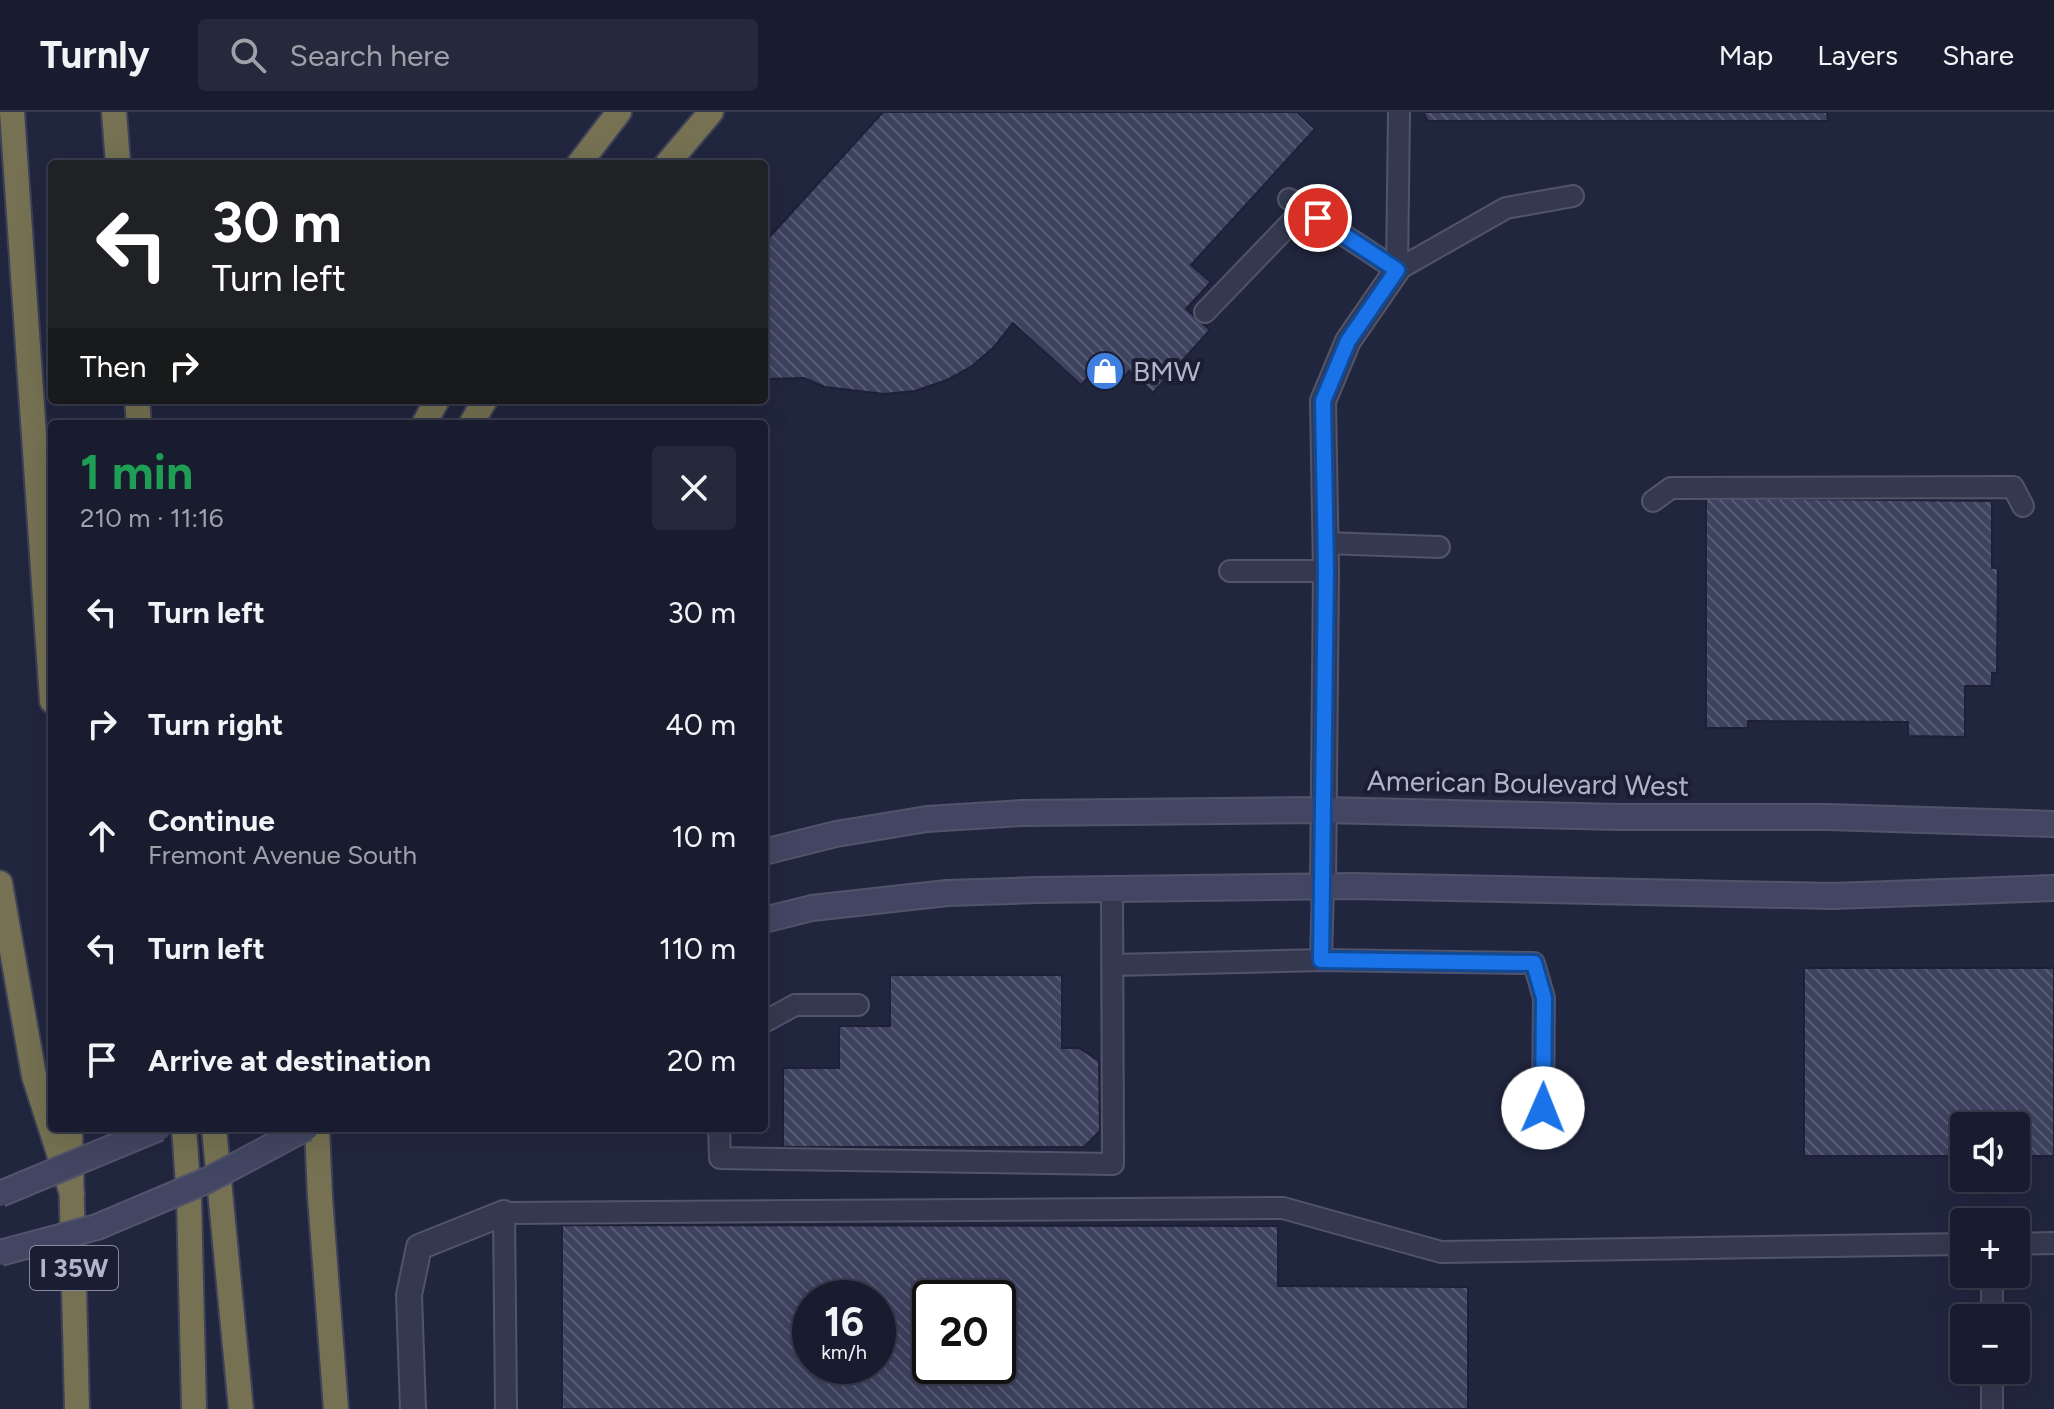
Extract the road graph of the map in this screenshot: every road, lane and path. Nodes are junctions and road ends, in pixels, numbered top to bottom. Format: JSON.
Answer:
{"nodes":[{"id":1,"x":12,"y":112,"type":"edge"},
{"id":2,"x":114,"y":112,"type":"edge"},
{"id":3,"x":619,"y":112,"type":"edge"},
{"id":4,"x":711,"y":112,"type":"edge"},
{"id":5,"x":1399,"y":112,"type":"edge"},
{"id":6,"x":118,"y":160,"type":"edge"},
{"id":7,"x":582,"y":160,"type":"edge"},
{"id":8,"x":670,"y":160,"type":"edge"},
{"id":9,"x":1573,"y":196,"type":"dead end"},
{"id":10,"x":1397,"y":270,"type":"junction"},
{"id":11,"x":1205,"y":312,"type":"dead end"},
{"id":12,"x":1653,"y":501,"type":"dead end"},
{"id":13,"x":2023,"y":506,"type":"dead end"},
{"id":14,"x":1325,"y":543,"type":"junction"},
{"id":15,"x":1439,"y":547,"type":"dead end"},
{"id":16,"x":1230,"y":571,"type":"dead end"},
{"id":17,"x":1326,"y":571,"type":"junction"},
{"id":18,"x":48,"y":642,"type":"edge"},
{"id":19,"x":1323,"y":810,"type":"junction"},
{"id":20,"x":2054,"y":824,"type":"edge"},
{"id":21,"x":768,"y":851,"type":"edge"},
{"id":22,"x":0,"y":883,"type":"edge"},
{"id":23,"x":1323,"y":886,"type":"junction"},
{"id":24,"x":2054,"y":888,"type":"edge"},
{"id":25,"x":1112,"y":890,"type":"junction"},
{"id":26,"x":768,"y":919,"type":"edge"},
{"id":27,"x":1321,"y":960,"type":"junction"},
{"id":28,"x":1113,"y":965,"type":"junction"},
{"id":29,"x":858,"y":1005,"type":"dead end"},
{"id":30,"x":768,"y":1020,"type":"edge"},
{"id":31,"x":1543,"y":1108,"type":"dead end"},
{"id":32,"x":48,"y":1119,"type":"edge"},
{"id":33,"x":52,"y":1132,"type":"edge"},
{"id":34,"x":70,"y":1132,"type":"edge"},
{"id":35,"x":149,"y":1132,"type":"edge"},
{"id":36,"x":184,"y":1132,"type":"edge"},
{"id":37,"x":214,"y":1132,"type":"edge"},
{"id":38,"x":298,"y":1132,"type":"edge"},
{"id":39,"x":317,"y":1132,"type":"edge"},
{"id":40,"x":719,"y":1132,"type":"edge"},
{"id":41,"x":0,"y":1194,"type":"edge"},
{"id":42,"x":72,"y":1194,"type":"junction"},
{"id":43,"x":504,"y":1213,"type":"junction"},
{"id":44,"x":2054,"y":1243,"type":"edge"},
{"id":45,"x":1950,"y":1244,"type":"edge"},
{"id":46,"x":2030,"y":1244,"type":"edge"},
{"id":47,"x":0,"y":1253,"type":"edge"},
{"id":48,"x":1992,"y":1384,"type":"edge"},
{"id":49,"x":77,"y":1409,"type":"edge"},
{"id":50,"x":194,"y":1409,"type":"edge"},
{"id":51,"x":241,"y":1409,"type":"edge"},
{"id":52,"x":336,"y":1409,"type":"edge"},
{"id":53,"x":413,"y":1409,"type":"edge"},
{"id":54,"x":506,"y":1409,"type":"edge"},
{"id":55,"x":1992,"y":1409,"type":"edge"}],
"edges":[{"from":1,"to":18,"type":"highway"},
{"from":2,"to":6,"type":"highway"},
{"from":3,"to":7,"type":"highway"},
{"from":4,"to":8,"type":"highway"},
{"from":5,"to":10,"type":"lane"},
{"from":9,"to":10,"type":"lane"},
{"from":10,"to":11,"type":"lane"},
{"from":10,"to":14,"type":"street"},
{"from":12,"to":13,"type":"lane"},
{"from":14,"to":15,"type":"lane"},
{"from":14,"to":17,"type":"street"},
{"from":16,"to":17,"type":"lane"},
{"from":17,"to":19,"type":"street"},
{"from":19,"to":20,"type":"main road","name":"American Boulevard West"},
{"from":19,"to":21,"type":"main road","name":"American Boulevard West"},
{"from":19,"to":23,"type":"street"},
{"from":22,"to":32,"type":"highway"},
{"from":23,"to":24,"type":"main road"},
{"from":23,"to":25,"type":"main road"},
{"from":23,"to":27,"type":"lane"},
{"from":25,"to":26,"type":"main road"},
{"from":25,"to":28,"type":"lane"},
{"from":27,"to":28,"type":"lane"},
{"from":27,"to":31,"type":"lane"},
{"from":28,"to":40,"type":"lane"},
{"from":29,"to":30,"type":"lane"},
{"from":33,"to":42,"type":"highway"},
{"from":34,"to":42,"type":"highway","number":"I 35W"},
{"from":35,"to":41,"type":"main road","bridge":true},
{"from":36,"to":50,"type":"highway"},
{"from":37,"to":51,"type":"highway"},
{"from":38,"to":47,"type":"main road","bridge":true},
{"from":39,"to":52,"type":"highway"},
{"from":42,"to":49,"type":"highway","number":"I 35W"},
{"from":43,"to":45,"type":"lane"},
{"from":43,"to":53,"type":"street"},
{"from":43,"to":54,"type":"lane"},
{"from":44,"to":46,"type":"lane"},
{"from":48,"to":55,"type":"lane"}]}
